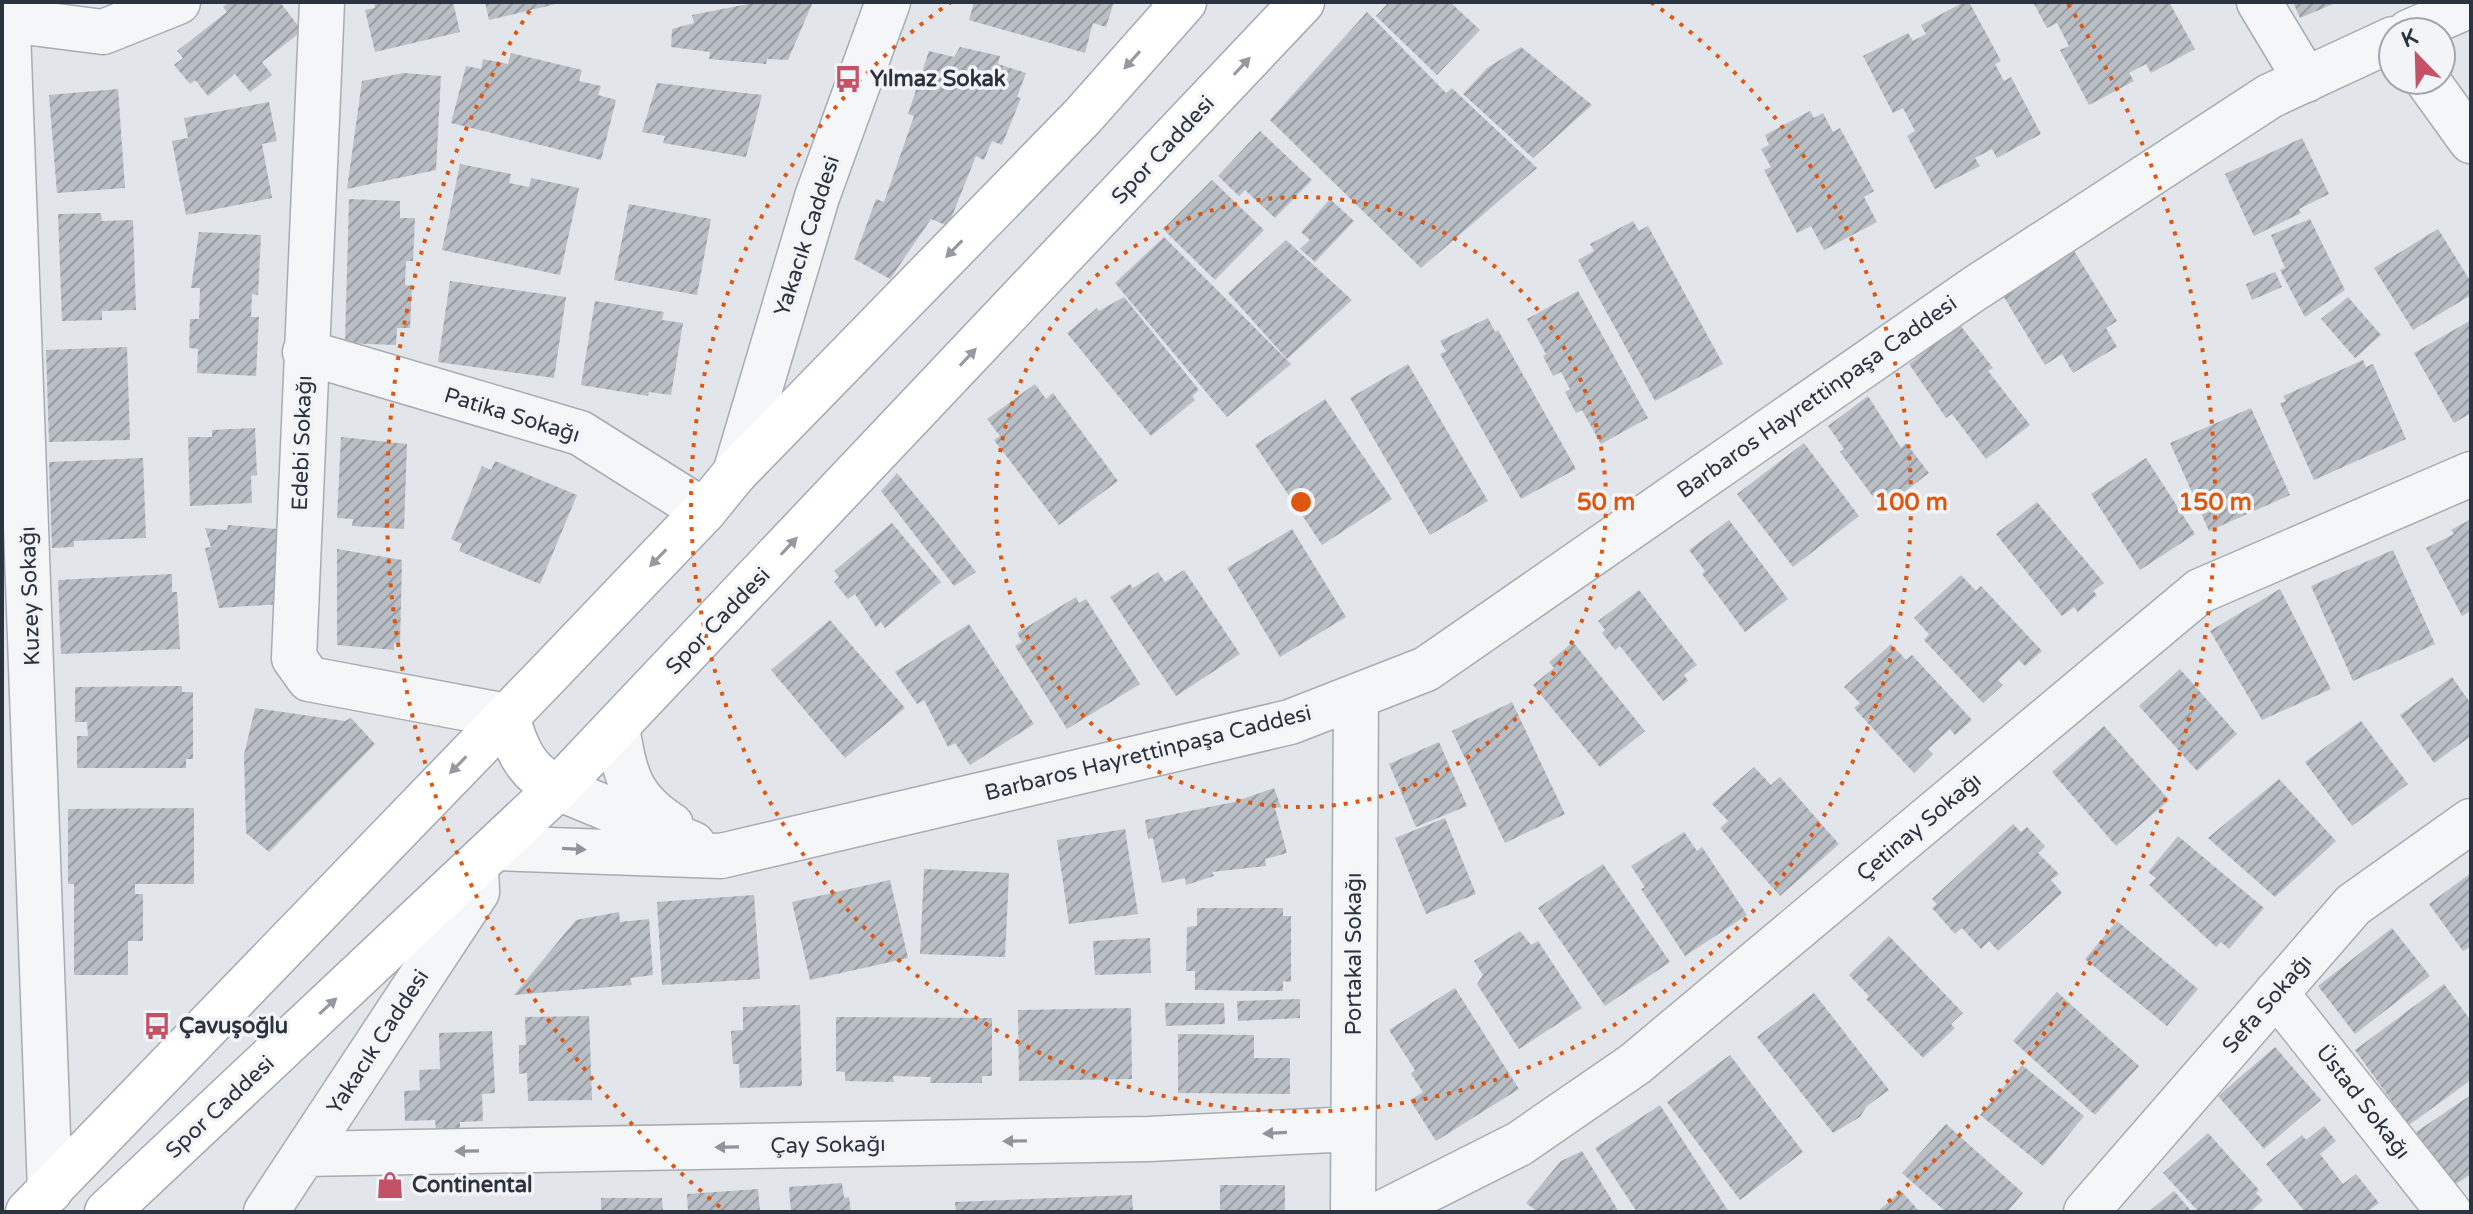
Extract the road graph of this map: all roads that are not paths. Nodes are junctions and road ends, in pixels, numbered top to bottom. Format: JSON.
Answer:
{"nodes":[{"id":1,"x":178,"y":2,"type":"edge"},
{"id":2,"x":322,"y":2,"type":"edge"},
{"id":3,"x":888,"y":2,"type":"edge"},
{"id":4,"x":1184,"y":2,"type":"edge"},
{"id":5,"x":1302,"y":2,"type":"edge"},
{"id":6,"x":2259,"y":2,"type":"edge"},
{"id":7,"x":2471,"y":5,"type":"edge"},
{"id":8,"x":6,"y":13,"type":"edge"},
{"id":9,"x":2446,"y":16,"type":"edge"},
{"id":10,"x":2377,"y":47,"type":"edge"},
{"id":11,"x":2306,"y":80,"type":"junction"},
{"id":12,"x":2439,"y":96,"type":"edge"},
{"id":13,"x":2471,"y":141,"type":"edge"},
{"id":14,"x":305,"y":352,"type":"junction"},
{"id":15,"x":735,"y":473,"type":"junction"},
{"id":16,"x":2471,"y":474,"type":"edge"},
{"id":17,"x":704,"y":511,"type":"junction"},
{"id":18,"x":1356,"y":697,"type":"junction"},
{"id":19,"x":507,"y":716,"type":"junction"},
{"id":20,"x":617,"y":727,"type":"junction"},
{"id":21,"x":558,"y":788,"type":"junction"},
{"id":22,"x":2471,"y":821,"type":"edge"},
{"id":23,"x":721,"y":856,"type":"junction"},
{"id":24,"x":486,"y":857,"type":"junction"},
{"id":25,"x":2276,"y":993,"type":"junction"},
{"id":26,"x":1353,"y":1129,"type":"junction"},
{"id":27,"x":304,"y":1154,"type":"junction"},
{"id":28,"x":39,"y":1201,"type":"edge"},
{"id":29,"x":107,"y":1212,"type":"edge"},
{"id":30,"x":266,"y":1212,"type":"edge"},
{"id":31,"x":1353,"y":1212,"type":"edge"},
{"id":32,"x":1384,"y":1212,"type":"edge"},
{"id":33,"x":2086,"y":1212,"type":"edge"},
{"id":34,"x":2449,"y":1212,"type":"edge"}],
"edges":[{"from":1,"to":8,"type":"street"},
{"from":2,"to":14,"type":"street","name":"Edebi Sokağı"},
{"from":3,"to":15,"type":"street","name":"Yakacık Caddesi"},
{"from":4,"to":15,"type":"main road","one_way":true},
{"from":20,"to":5,"type":"main road","name":"Spor Caddesi","one_way":true},
{"from":6,"to":11,"type":"street"},
{"from":7,"to":9,"type":"street"},
{"from":8,"to":28,"type":"street","name":"Kuzey Sokağı"},
{"from":10,"to":11,"type":"street","name":"Barbaros Hayrettinpaşa Caddesi"},
{"from":11,"to":18,"type":"street","name":"Barbaros Hayrettinpaşa Caddesi"},
{"from":12,"to":13,"type":"street"},
{"from":14,"to":17,"type":"street","name":"Patika Sokağı"},
{"from":14,"to":19,"type":"street","name":"Edebi Sokağı"},
{"from":15,"to":17,"type":"main road"},
{"from":16,"to":32,"type":"street","name":"Çetinay Sokağı"},
{"from":17,"to":19,"type":"main road","one_way":true},
{"from":18,"to":23,"type":"street","name":"Barbaros Hayrettinpaşa Caddesi"},
{"from":18,"to":26,"type":"street","name":"Portakal Sokağı"},
{"from":19,"to":21,"type":"main road"},
{"from":19,"to":28,"type":"main road","one_way":true},
{"from":20,"to":21,"type":"main road","name":"Spor Caddesi"},
{"from":20,"to":23,"type":"street"},
{"from":21,"to":23,"type":"street"},
{"from":21,"to":24,"type":"main road","name":"Spor Caddesi"},
{"from":22,"to":25,"type":"street","name":"Sefa Sokağı"},
{"from":24,"to":23,"type":"street","name":"Barbaros Hayrettinpaşa Caddesi","one_way":true},
{"from":24,"to":27,"type":"street","name":"Yakacık Caddesi"},
{"from":29,"to":24,"type":"main road","name":"Spor Caddesi","one_way":true},
{"from":25,"to":33,"type":"street","name":"Sefa Sokağı"},
{"from":25,"to":34,"type":"street","name":"Üstad Sokağı"},
{"from":26,"to":27,"type":"street","name":"Çay Sokağı","one_way":true},
{"from":26,"to":31,"type":"street","name":"Portakal Sokağı"},
{"from":27,"to":30,"type":"street","name":"Yakacık Caddesi"}]}
